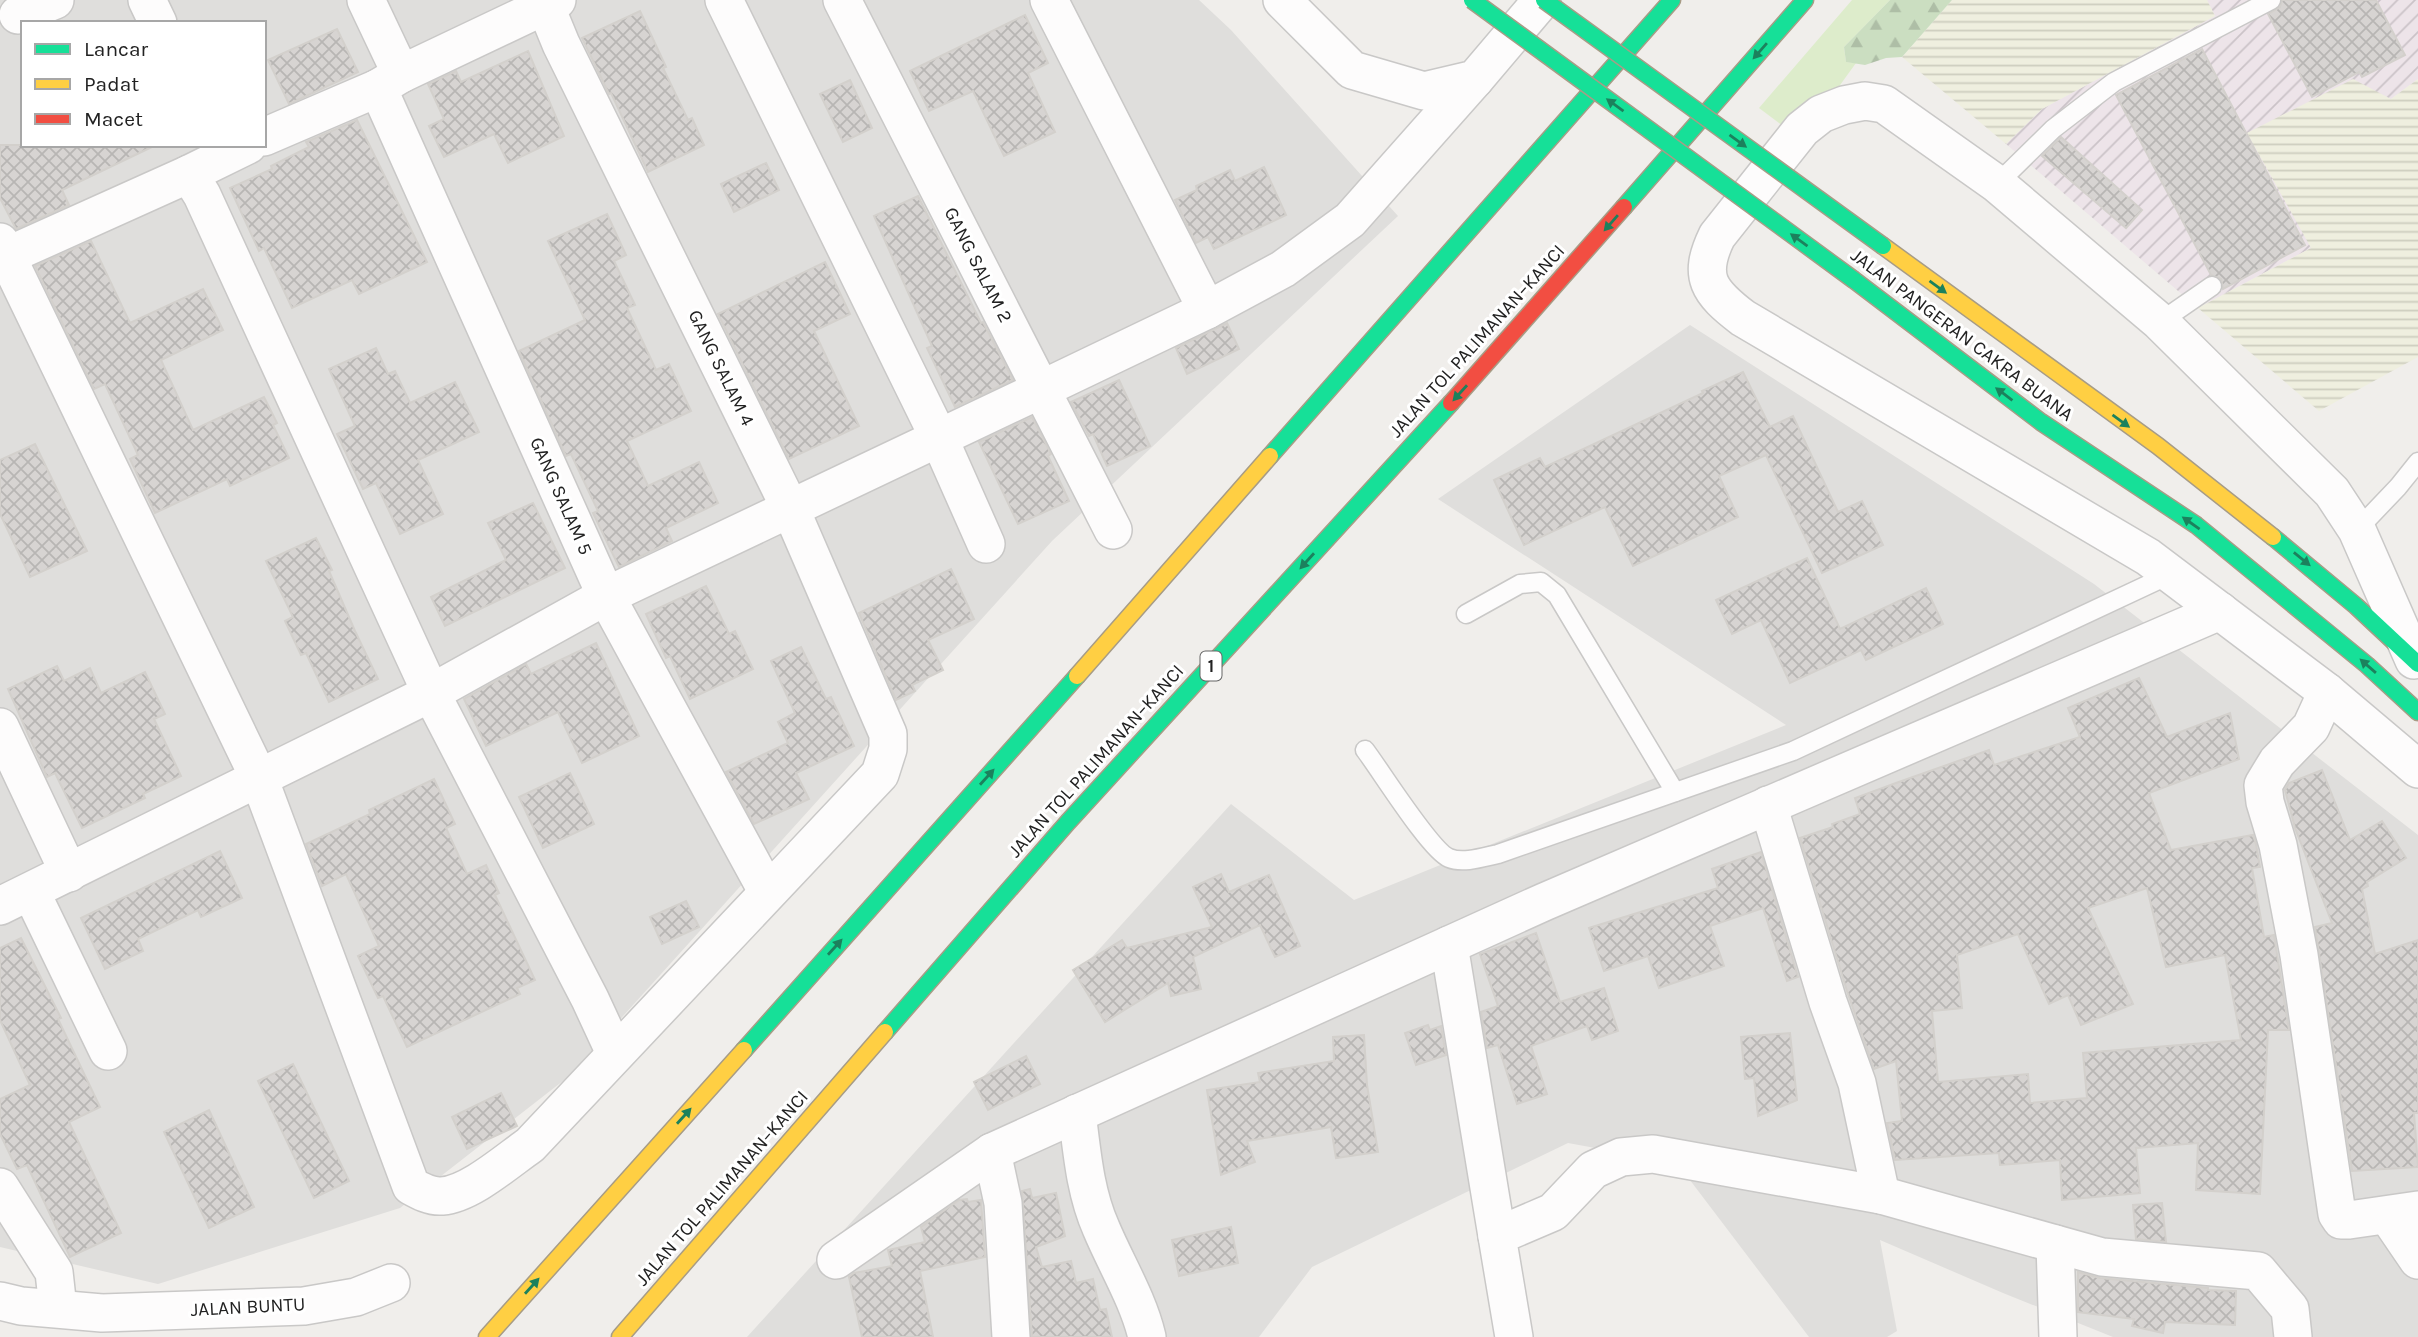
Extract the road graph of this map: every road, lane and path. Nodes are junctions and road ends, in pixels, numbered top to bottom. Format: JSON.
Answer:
{"nodes":[{"id":1,"x":55,"y":0,"type":"edge"},
{"id":2,"x":147,"y":0,"type":"edge"},
{"id":3,"x":366,"y":0,"type":"edge"},
{"id":4,"x":724,"y":0,"type":"edge"},
{"id":5,"x":842,"y":0,"type":"edge"},
{"id":6,"x":1049,"y":0,"type":"edge"},
{"id":7,"x":1282,"y":0,"type":"edge"},
{"id":8,"x":1472,"y":0,"type":"edge"},
{"id":9,"x":1543,"y":0,"type":"edge"},
{"id":10,"x":1672,"y":0,"type":"edge"},
{"id":11,"x":1805,"y":0,"type":"edge"},
{"id":12,"x":2271,"y":0,"type":"edge"},
{"id":13,"x":539,"y":5,"type":"edge"},
{"id":14,"x":18,"y":15,"type":"dead end"},
{"id":15,"x":157,"y":21,"type":"edge"},
{"id":16,"x":1475,"y":79,"type":"junction"},
{"id":17,"x":389,"y":81,"type":"junction"},
{"id":18,"x":266,"y":137,"type":"edge"},
{"id":19,"x":218,"y":156,"type":"edge"},
{"id":20,"x":2006,"y":176,"type":"junction"},
{"id":21,"x":2,"y":252,"type":"edge"},
{"id":22,"x":2210,"y":288,"type":"dead end"},
{"id":23,"x":1207,"y":310,"type":"junction"},
{"id":24,"x":2171,"y":315,"type":"junction"},
{"id":25,"x":1042,"y":389,"type":"junction"},
{"id":26,"x":939,"y":438,"type":"junction"},
{"id":27,"x":2418,"y":462,"type":"edge"},
{"id":28,"x":791,"y":510,"type":"junction"},
{"id":29,"x":1113,"y":530,"type":"dead end"},
{"id":30,"x":2357,"y":530,"type":"junction"},
{"id":31,"x":986,"y":544,"type":"dead end"},
{"id":32,"x":2171,"y":574,"type":"junction"},
{"id":33,"x":606,"y":596,"type":"junction"},
{"id":34,"x":2220,"y":611,"type":"junction"},
{"id":35,"x":1466,"y":614,"type":"dead end"},
{"id":36,"x":2416,"y":663,"type":"edge"},
{"id":37,"x":2327,"y":692,"type":"junction"},
{"id":38,"x":431,"y":693,"type":"junction"},
{"id":39,"x":2418,"y":712,"type":"edge"},
{"id":40,"x":0,"y":727,"type":"edge"},
{"id":41,"x":1365,"y":750,"type":"dead end"},
{"id":42,"x":2418,"y":769,"type":"edge"},
{"id":43,"x":259,"y":778,"type":"junction"},
{"id":44,"x":1675,"y":792,"type":"junction"},
{"id":45,"x":1768,"y":805,"type":"junction"},
{"id":46,"x":69,"y":873,"type":"junction"},
{"id":47,"x":768,"y":891,"type":"junction"},
{"id":48,"x":15,"y":899,"type":"edge"},
{"id":49,"x":1449,"y":945,"type":"junction"},
{"id":50,"x":108,"y":1051,"type":"dead end"},
{"id":51,"x":615,"y":1052,"type":"junction"},
{"id":52,"x":1077,"y":1113,"type":"junction"},
{"id":53,"x":992,"y":1152,"type":"junction"},
{"id":54,"x":0,"y":1187,"type":"edge"},
{"id":55,"x":1881,"y":1195,"type":"junction"},
{"id":56,"x":2403,"y":1213,"type":"edge"},
{"id":57,"x":1497,"y":1236,"type":"junction"},
{"id":58,"x":2055,"y":1244,"type":"junction"},
{"id":59,"x":835,"y":1260,"type":"dead end"},
{"id":60,"x":2418,"y":1260,"type":"edge"},
{"id":61,"x":391,"y":1283,"type":"dead end"},
{"id":62,"x":57,"y":1292,"type":"junction"},
{"id":63,"x":0,"y":1301,"type":"edge"},
{"id":64,"x":104,"y":1325,"type":"edge"},
{"id":65,"x":487,"y":1337,"type":"edge"},
{"id":66,"x":621,"y":1337,"type":"edge"},
{"id":67,"x":1012,"y":1337,"type":"edge"},
{"id":68,"x":1147,"y":1337,"type":"edge"},
{"id":69,"x":1514,"y":1337,"type":"edge"},
{"id":70,"x":2059,"y":1337,"type":"edge"},
{"id":71,"x":2293,"y":1337,"type":"edge"}],
"edges":[{"from":1,"to":14,"type":"street"},
{"from":2,"to":15,"type":"street"},
{"from":3,"to":17,"type":"street","name":"GANG SALAM 5"},
{"from":4,"to":26,"type":"street"},
{"from":5,"to":25,"type":"street","name":"GANG SALAM 2"},
{"from":6,"to":23,"type":"street"},
{"from":7,"to":16,"type":"street"},
{"from":39,"to":8,"type":"main road","name":"JALAN PANGERAN CAKRA BUANA","one_way":true,"bridge":true},
{"from":9,"to":16,"type":"street"},
{"from":9,"to":36,"type":"main road","name":"JALAN PANGERAN CAKRA BUANA","one_way":true,"bridge":true},
{"from":65,"to":10,"type":"main road","one_way":true},
{"from":11,"to":66,"type":"main road","name":"JALAN TOL PALIMANAN–KANCI","number":"1","one_way":true},
{"from":12,"to":20,"type":"lane"},
{"from":13,"to":17,"type":"street"},
{"from":13,"to":28,"type":"street","name":"GANG SALAM 4"},
{"from":16,"to":23,"type":"street"},
{"from":17,"to":18,"type":"street"},
{"from":17,"to":33,"type":"street","name":"GANG SALAM 5"},
{"from":19,"to":21,"type":"street"},
{"from":19,"to":38,"type":"street"},
{"from":20,"to":24,"type":"street"},
{"from":20,"to":32,"type":"street"},
{"from":21,"to":43,"type":"street"},
{"from":22,"to":24,"type":"lane"},
{"from":23,"to":25,"type":"street"},
{"from":24,"to":30,"type":"street"},
{"from":25,"to":26,"type":"street"},
{"from":25,"to":29,"type":"street","name":"GANG SALAM 2"},
{"from":26,"to":28,"type":"street"},
{"from":26,"to":31,"type":"street"},
{"from":27,"to":30,"type":"lane"},
{"from":28,"to":33,"type":"street"},
{"from":28,"to":47,"type":"street","name":"GANG SALAM 4"},
{"from":30,"to":36,"type":"street"},
{"from":32,"to":34,"type":"street"},
{"from":32,"to":44,"type":"lane"},
{"from":33,"to":38,"type":"street"},
{"from":33,"to":47,"type":"street","name":"GANG SALAM 5"},
{"from":34,"to":37,"type":"street"},
{"from":34,"to":45,"type":"street"},
{"from":35,"to":44,"type":"lane"},
{"from":37,"to":42,"type":"street"},
{"from":37,"to":56,"type":"street"},
{"from":38,"to":43,"type":"street"},
{"from":38,"to":51,"type":"street"},
{"from":40,"to":46,"type":"street"},
{"from":41,"to":44,"type":"lane"},
{"from":43,"to":46,"type":"street"},
{"from":43,"to":51,"type":"street"},
{"from":45,"to":49,"type":"street"},
{"from":45,"to":55,"type":"street"},
{"from":46,"to":48,"type":"street"},
{"from":47,"to":51,"type":"street"},
{"from":48,"to":50,"type":"street"},
{"from":49,"to":52,"type":"street"},
{"from":49,"to":57,"type":"street"},
{"from":52,"to":53,"type":"street"},
{"from":52,"to":68,"type":"street"},
{"from":53,"to":59,"type":"street"},
{"from":53,"to":67,"type":"street"},
{"from":54,"to":62,"type":"street"},
{"from":55,"to":57,"type":"street"},
{"from":55,"to":58,"type":"street"},
{"from":56,"to":60,"type":"street"},
{"from":57,"to":69,"type":"street"},
{"from":58,"to":70,"type":"street"},
{"from":58,"to":71,"type":"street"},
{"from":61,"to":64,"type":"street","name":"JALAN BUNTU"},
{"from":62,"to":63,"type":"street","name":"JALAN BUNTU"},
{"from":62,"to":64,"type":"street","name":"JALAN BUNTU"}]}
